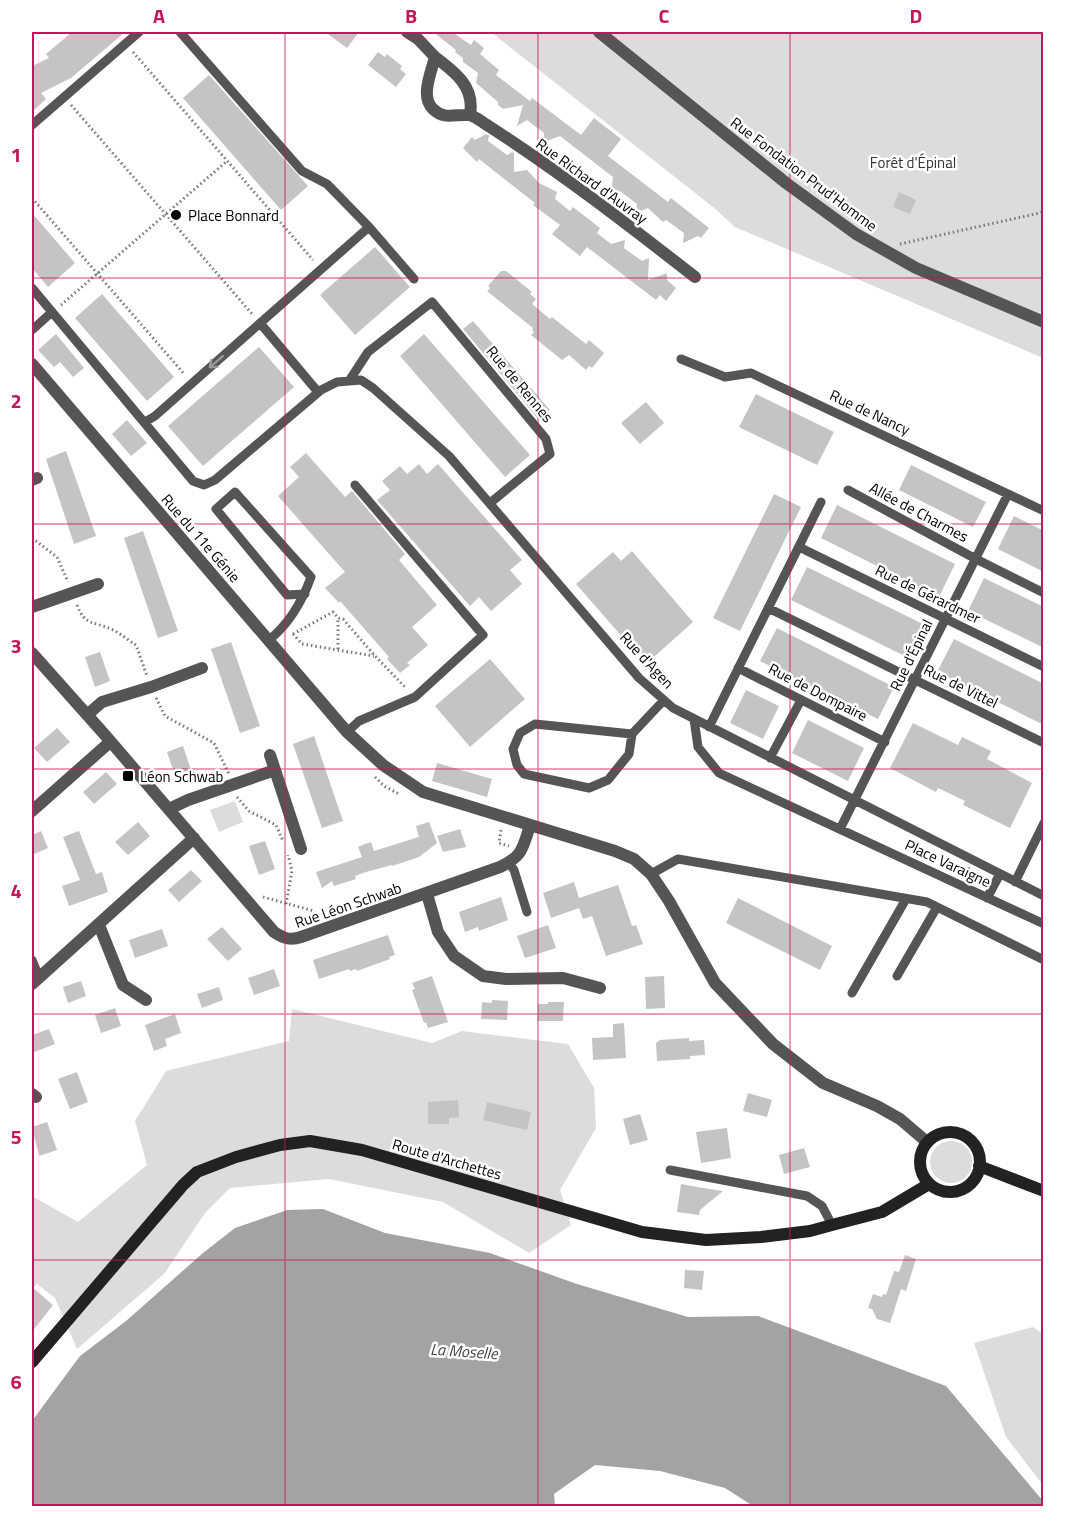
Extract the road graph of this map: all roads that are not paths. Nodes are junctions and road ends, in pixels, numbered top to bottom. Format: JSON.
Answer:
{"nodes":[{"id":1,"x":139,"y":32,"type":"edge"},
{"id":2,"x":180,"y":32,"type":"edge"},
{"id":3,"x":407,"y":32,"type":"edge"},
{"id":4,"x":599,"y":32,"type":"edge"},
{"id":5,"x":435,"y":57,"type":"junction"},
{"id":6,"x":470,"y":114,"type":"junction"},
{"id":7,"x":32,"y":125,"type":"edge"},
{"id":8,"x":369,"y":227,"type":"junction"},
{"id":9,"x":695,"y":277,"type":"dead end"},
{"id":10,"x":414,"y":279,"type":"dead end"},
{"id":11,"x":32,"y":288,"type":"edge"},
{"id":12,"x":52,"y":312,"type":"junction"},
{"id":13,"x":1044,"y":322,"type":"edge"},
{"id":14,"x":260,"y":323,"type":"junction"},
{"id":15,"x":32,"y":330,"type":"edge"},
{"id":16,"x":681,"y":358,"type":"dead end"},
{"id":17,"x":32,"y":364,"type":"edge"},
{"id":18,"x":349,"y":381,"type":"junction"},
{"id":19,"x":318,"y":392,"type":"junction"},
{"id":20,"x":146,"y":422,"type":"junction"},
{"id":21,"x":355,"y":485,"type":"dead end"},
{"id":22,"x":848,"y":490,"type":"dead end"},
{"id":23,"x":1008,"y":494,"type":"junction"},
{"id":24,"x":821,"y":502,"type":"dead end"},
{"id":25,"x":490,"y":503,"type":"junction"},
{"id":26,"x":1044,"y":511,"type":"edge"},
{"id":27,"x":799,"y":547,"type":"junction"},
{"id":28,"x":976,"y":559,"type":"junction"},
{"id":29,"x":98,"y":584,"type":"dead end"},
{"id":30,"x":1044,"y":593,"type":"edge"},
{"id":31,"x":305,"y":594,"type":"junction"},
{"id":32,"x":32,"y":607,"type":"edge"},
{"id":33,"x":768,"y":608,"type":"junction"},
{"id":34,"x":946,"y":620,"type":"junction"},
{"id":35,"x":269,"y":640,"type":"junction"},
{"id":36,"x":32,"y":653,"type":"edge"},
{"id":37,"x":1044,"y":667,"type":"edge"},
{"id":38,"x":202,"y":668,"type":"dead end"},
{"id":39,"x":738,"y":668,"type":"junction"},
{"id":40,"x":915,"y":681,"type":"junction"},
{"id":41,"x":664,"y":700,"type":"junction"},
{"id":42,"x":801,"y":700,"type":"junction"},
{"id":43,"x":87,"y":715,"type":"junction"},
{"id":44,"x":694,"y":719,"type":"junction"},
{"id":45,"x":709,"y":727,"type":"junction"},
{"id":46,"x":347,"y":732,"type":"junction"},
{"id":47,"x":632,"y":734,"type":"junction"},
{"id":48,"x":110,"y":742,"type":"junction"},
{"id":49,"x":885,"y":742,"type":"junction"},
{"id":50,"x":1044,"y":743,"type":"edge"},
{"id":51,"x":270,"y":755,"type":"dead end"},
{"id":52,"x":770,"y":758,"type":"junction"},
{"id":53,"x":275,"y":770,"type":"junction"},
{"id":54,"x":855,"y":802,"type":"junction"},
{"id":55,"x":169,"y":809,"type":"junction"},
{"id":56,"x":32,"y":812,"type":"edge"},
{"id":57,"x":1044,"y":823,"type":"edge"},
{"id":58,"x":530,"y":826,"type":"junction"},
{"id":59,"x":840,"y":829,"type":"junction"},
{"id":60,"x":194,"y":838,"type":"junction"},
{"id":61,"x":301,"y":849,"type":"dead end"},
{"id":62,"x":509,"y":862,"type":"junction"},
{"id":63,"x":651,"y":874,"type":"junction"},
{"id":64,"x":1000,"y":874,"type":"junction"},
{"id":65,"x":1015,"y":882,"type":"junction"},
{"id":66,"x":427,"y":894,"type":"junction"},
{"id":67,"x":1044,"y":896,"type":"edge"},
{"id":68,"x":906,"y":898,"type":"junction"},
{"id":69,"x":987,"y":898,"type":"junction"},
{"id":70,"x":937,"y":907,"type":"junction"},
{"id":71,"x":527,"y":912,"type":"dead end"},
{"id":72,"x":1044,"y":924,"type":"edge"},
{"id":73,"x":99,"y":925,"type":"junction"},
{"id":74,"x":32,"y":960,"type":"edge"},
{"id":75,"x":1044,"y":960,"type":"edge"},
{"id":76,"x":897,"y":976,"type":"dead end"},
{"id":77,"x":35,"y":980,"type":"edge"},
{"id":78,"x":600,"y":988,"type":"dead end"},
{"id":79,"x":852,"y":993,"type":"dead end"},
{"id":80,"x":146,"y":1000,"type":"dead end"},
{"id":81,"x":927,"y":1142,"type":"junction"},
{"id":82,"x":979,"y":1166,"type":"junction"},
{"id":83,"x":670,"y":1170,"type":"dead end"},
{"id":84,"x":929,"y":1184,"type":"junction"},
{"id":85,"x":1044,"y":1191,"type":"edge"},
{"id":86,"x":832,"y":1225,"type":"junction"},
{"id":87,"x":32,"y":1362,"type":"edge"}],
"edges":[{"from":1,"to":7,"type":"lane"},
{"from":2,"to":8,"type":"lane"},
{"from":3,"to":5,"type":"street"},
{"from":4,"to":13,"type":"street","name":"Rue Fondation Prud'Homme"},
{"from":5,"to":6,"type":"street"},
{"from":5,"to":6,"type":"street"},
{"from":6,"to":9,"type":"street","name":"Rue Richard d'Auvray"},
{"from":8,"to":10,"type":"lane"},
{"from":8,"to":14,"type":"lane"},
{"from":11,"to":12,"type":"lane"},
{"from":12,"to":15,"type":"lane"},
{"from":12,"to":20,"type":"lane"},
{"from":14,"to":19,"type":"lane"},
{"from":14,"to":20,"type":"lane","one_way":true},
{"from":16,"to":23,"type":"lane","name":"Rue de Nancy"},
{"from":17,"to":35,"type":"street","name":"Rue du 11e Génie"},
{"from":18,"to":19,"type":"lane"},
{"from":18,"to":25,"type":"lane"},
{"from":18,"to":25,"type":"lane","name":"Rue de Rennes"},
{"from":19,"to":20,"type":"lane"},
{"from":21,"to":46,"type":"lane"},
{"from":22,"to":28,"type":"lane","name":"Allée de Charmes"},
{"from":23,"to":26,"type":"lane","name":"Rue de Nancy"},
{"from":23,"to":28,"type":"lane","name":"Rue d'Épinal"},
{"from":24,"to":27,"type":"lane"},
{"from":25,"to":41,"type":"lane","name":"Rue d'Agen"},
{"from":27,"to":33,"type":"lane"},
{"from":27,"to":34,"type":"lane","name":"Rue de Gérardmer"},
{"from":28,"to":30,"type":"lane","name":"Allée de Charmes"},
{"from":28,"to":34,"type":"lane","name":"Rue d'Épinal"},
{"from":29,"to":32,"type":"street"},
{"from":31,"to":31,"type":"lane"},
{"from":31,"to":35,"type":"lane"},
{"from":33,"to":39,"type":"lane"},
{"from":33,"to":40,"type":"lane","name":"Rue de Vittel"},
{"from":34,"to":37,"type":"lane","name":"Rue de Gérardmer"},
{"from":34,"to":40,"type":"lane","name":"Rue d'Épinal"},
{"from":35,"to":46,"type":"street","name":"Rue du 11e Génie"},
{"from":36,"to":43,"type":"street","name":"Rue Léon Schwab"},
{"from":38,"to":43,"type":"street"},
{"from":39,"to":42,"type":"lane","name":"Rue de Dompaire"},
{"from":39,"to":45,"type":"lane"},
{"from":40,"to":49,"type":"lane","name":"Rue d'Épinal"},
{"from":40,"to":50,"type":"lane","name":"Rue de Vittel"},
{"from":41,"to":44,"type":"lane","name":"Rue d'Agen"},
{"from":41,"to":47,"type":"lane"},
{"from":42,"to":49,"type":"lane","name":"Rue de Dompaire"},
{"from":42,"to":52,"type":"lane"},
{"from":43,"to":48,"type":"street","name":"Rue Léon Schwab"},
{"from":44,"to":45,"type":"lane","name":"Rue d'Agen"},
{"from":44,"to":59,"type":"lane","name":"Place Varaigne"},
{"from":45,"to":52,"type":"lane","name":"Rue d'Agen"},
{"from":46,"to":58,"type":"street","name":"Rue du 11e Génie"},
{"from":47,"to":47,"type":"lane"},
{"from":48,"to":55,"type":"street","name":"Rue Léon Schwab"},
{"from":48,"to":56,"type":"street"},
{"from":49,"to":54,"type":"lane","name":"Rue d'Épinal"},
{"from":51,"to":53,"type":"street"},
{"from":52,"to":54,"type":"lane","name":"Rue d'Agen"},
{"from":53,"to":55,"type":"street"},
{"from":53,"to":61,"type":"street"},
{"from":54,"to":59,"type":"lane","name":"Rue d'Épinal"},
{"from":54,"to":64,"type":"lane","name":"Place Varaigne"},
{"from":55,"to":60,"type":"street","name":"Rue Léon Schwab"},
{"from":57,"to":65,"type":"lane"},
{"from":58,"to":62,"type":"street","name":"Rue Léon Schwab"},
{"from":58,"to":63,"type":"street","name":"Rue du 11e Génie"},
{"from":59,"to":69,"type":"lane","name":"Place Varaigne"},
{"from":60,"to":66,"type":"street","name":"Rue Léon Schwab"},
{"from":60,"to":73,"type":"street"},
{"from":62,"to":66,"type":"street","name":"Rue Léon Schwab"},
{"from":62,"to":71,"type":"lane"},
{"from":63,"to":68,"type":"lane"},
{"from":63,"to":81,"type":"street","name":"Rue du 11e Génie"},
{"from":64,"to":65,"type":"lane","name":"Place Varaigne"},
{"from":64,"to":69,"type":"lane"},
{"from":65,"to":67,"type":"lane","name":"Place Varaigne"},
{"from":66,"to":78,"type":"street"},
{"from":68,"to":70,"type":"lane"},
{"from":68,"to":79,"type":"lane"},
{"from":69,"to":72,"type":"lane","name":"Place Varaigne"},
{"from":70,"to":75,"type":"lane"},
{"from":70,"to":76,"type":"lane"},
{"from":73,"to":77,"type":"street"},
{"from":73,"to":80,"type":"street"},
{"from":74,"to":77,"type":"lane"},
{"from":81,"to":82,"type":"street"},
{"from":81,"to":84,"type":"street"},
{"from":82,"to":84,"type":"street"},
{"from":82,"to":85,"type":"street"},
{"from":83,"to":86,"type":"lane"},
{"from":84,"to":86,"type":"street","name":"Route d'Archettes"},
{"from":86,"to":87,"type":"street","name":"Route d'Archettes"}]}
